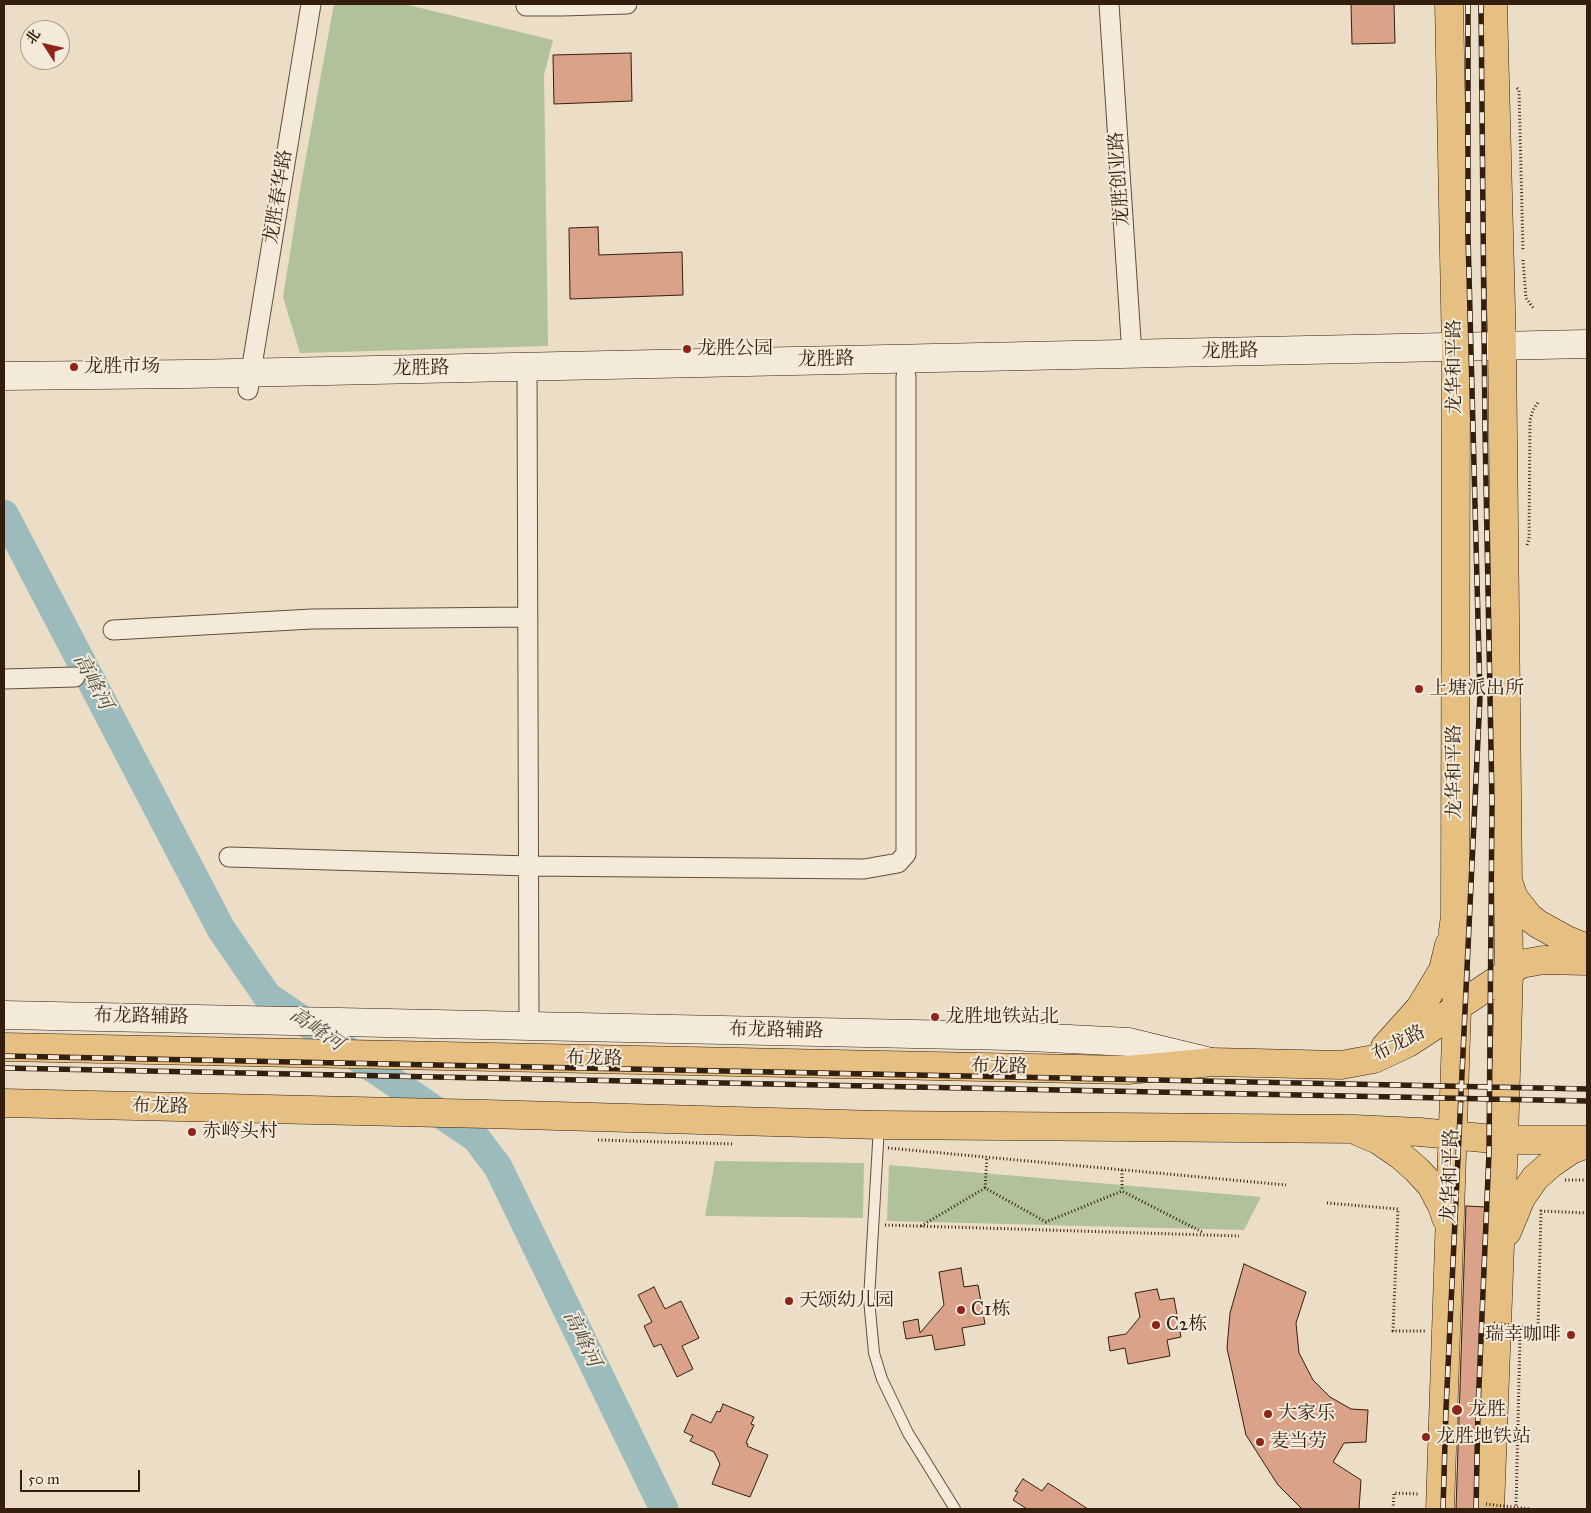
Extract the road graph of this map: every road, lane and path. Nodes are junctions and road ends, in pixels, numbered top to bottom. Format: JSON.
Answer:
{"nodes":[{"id":1,"x":311,"y":4,"type":"edge"},
{"id":2,"x":526,"y":4,"type":"edge"},
{"id":3,"x":627,"y":4,"type":"edge"},
{"id":4,"x":1108,"y":4,"type":"edge"},
{"id":5,"x":1449,"y":4,"type":"edge"},
{"id":6,"x":1494,"y":4,"type":"edge"},
{"id":7,"x":1587,"y":344,"type":"edge"},
{"id":8,"x":1131,"y":347,"type":"junction"},
{"id":9,"x":1456,"y":355,"type":"junction"},
{"id":10,"x":1503,"y":355,"type":"junction"},
{"id":11,"x":1587,"y":362,"type":"edge"},
{"id":12,"x":527,"y":375,"type":"junction"},
{"id":13,"x":4,"y":376,"type":"edge"},
{"id":14,"x":906,"y":376,"type":"junction"},
{"id":15,"x":249,"y":381,"type":"junction"},
{"id":16,"x":4,"y":394,"type":"edge"},
{"id":17,"x":1539,"y":401,"type":"dead end"},
{"id":18,"x":1529,"y":539,"type":"dead end"},
{"id":19,"x":528,"y":617,"type":"junction"},
{"id":20,"x":113,"y":630,"type":"dead end"},
{"id":21,"x":75,"y":677,"type":"dead end"},
{"id":22,"x":4,"y":679,"type":"edge"},
{"id":23,"x":229,"y":857,"type":"dead end"},
{"id":24,"x":529,"y":866,"type":"junction"},
{"id":25,"x":1508,"y":883,"type":"junction"},
{"id":26,"x":1453,"y":932,"type":"junction"},
{"id":27,"x":1587,"y":948,"type":"edge"},
{"id":28,"x":1587,"y":961,"type":"edge"},
{"id":29,"x":1509,"y":971,"type":"junction"},
{"id":30,"x":1457,"y":1007,"type":"junction"},
{"id":31,"x":4,"y":1015,"type":"edge"},
{"id":32,"x":529,"y":1025,"type":"junction"},
{"id":33,"x":4,"y":1047,"type":"edge"},
{"id":34,"x":1374,"y":1059,"type":"junction"},
{"id":35,"x":1213,"y":1062,"type":"junction"},
{"id":36,"x":4,"y":1103,"type":"edge"},
{"id":37,"x":1354,"y":1129,"type":"junction"},
{"id":38,"x":1452,"y":1135,"type":"junction"},
{"id":39,"x":883,"y":1137,"type":"junction"},
{"id":40,"x":1504,"y":1140,"type":"junction"},
{"id":41,"x":1587,"y":1140,"type":"edge"},
{"id":42,"x":1587,"y":1144,"type":"edge"},
{"id":43,"x":987,"y":1157,"type":"junction"},
{"id":44,"x":1122,"y":1170,"type":"junction"},
{"id":45,"x":1286,"y":1185,"type":"dead end"},
{"id":46,"x":985,"y":1188,"type":"junction"},
{"id":47,"x":1122,"y":1191,"type":"junction"},
{"id":48,"x":1327,"y":1202,"type":"dead end"},
{"id":49,"x":1587,"y":1213,"type":"edge"},
{"id":50,"x":1046,"y":1222,"type":"junction"},
{"id":51,"x":886,"y":1225,"type":"dead end"},
{"id":52,"x":921,"y":1226,"type":"junction"},
{"id":53,"x":1449,"y":1229,"type":"junction"},
{"id":54,"x":1047,"y":1230,"type":"junction"},
{"id":55,"x":1207,"y":1235,"type":"junction"},
{"id":56,"x":1239,"y":1236,"type":"dead end"},
{"id":57,"x":1500,"y":1252,"type":"junction"},
{"id":58,"x":1520,"y":1322,"type":"dead end"},
{"id":59,"x":1494,"y":1323,"type":"dead end"},
{"id":60,"x":1427,"y":1331,"type":"dead end"},
{"id":61,"x":1434,"y":1502,"type":"edge"},
{"id":62,"x":1488,"y":1507,"type":"edge"},
{"id":63,"x":955,"y":1509,"type":"edge"},
{"id":64,"x":1393,"y":1509,"type":"edge"},
{"id":65,"x":1516,"y":1509,"type":"edge"},
{"id":66,"x":1531,"y":1509,"type":"edge"}],
"edges":[{"from":1,"to":15,"type":"street","name":"龙胜春华路"},
{"from":2,"to":3,"type":"street"},
{"from":4,"to":8,"type":"street","name":"龙胜创业路"},
{"from":5,"to":9,"type":"main road","name":"龙华和平路"},
{"from":6,"to":10,"type":"main road"},
{"from":7,"to":10,"type":"main road","name":"龙胜路"},
{"from":8,"to":9,"type":"main road","name":"龙胜路"},
{"from":8,"to":12,"type":"main road","name":"龙胜路"},
{"from":9,"to":10,"type":"main road","name":"龙胜路"},
{"from":9,"to":14,"type":"main road","name":"龙胜路"},
{"from":9,"to":26,"type":"main road","name":"龙华和平路"},
{"from":10,"to":11,"type":"main road","name":"龙胜路"},
{"from":10,"to":25,"type":"main road"},
{"from":12,"to":14,"type":"main road","name":"龙胜路"},
{"from":12,"to":15,"type":"main road","name":"龙胜路"},
{"from":12,"to":19,"type":"street"},
{"from":13,"to":15,"type":"main road","name":"龙胜路"},
{"from":14,"to":24,"type":"street"},
{"from":15,"to":16,"type":"main road","name":"龙胜路"},
{"from":17,"to":18,"type":"path"},
{"from":19,"to":20,"type":"street"},
{"from":19,"to":24,"type":"street"},
{"from":21,"to":22,"type":"street"},
{"from":23,"to":24,"type":"street"},
{"from":24,"to":32,"type":"street"},
{"from":25,"to":27,"type":"main road"},
{"from":25,"to":29,"type":"main road"},
{"from":26,"to":30,"type":"main road","name":"龙华和平路"},
{"from":26,"to":34,"type":"main road"},
{"from":28,"to":29,"type":"main road","name":"布龙路"},
{"from":29,"to":30,"type":"main road","name":"布龙路"},
{"from":29,"to":40,"type":"main road"},
{"from":30,"to":34,"type":"main road","name":"布龙路"},
{"from":30,"to":38,"type":"main road","name":"龙华和平路"},
{"from":31,"to":32,"type":"main road","name":"布龙路辅路"},
{"from":32,"to":35,"type":"main road","name":"布龙路辅路"},
{"from":33,"to":35,"type":"main road","name":"布龙路"},
{"from":34,"to":35,"type":"main road","name":"布龙路"},
{"from":36,"to":39,"type":"main road","name":"布龙路"},
{"from":37,"to":38,"type":"main road"},
{"from":37,"to":39,"type":"main road"},
{"from":37,"to":53,"type":"main road"},
{"from":38,"to":40,"type":"main road"},
{"from":38,"to":53,"type":"main road","name":"龙华和平路"},
{"from":39,"to":43,"type":"path"},
{"from":39,"to":63,"type":"lane"},
{"from":40,"to":41,"type":"main road"},
{"from":40,"to":57,"type":"main road"},
{"from":42,"to":57,"type":"main road"},
{"from":43,"to":44,"type":"path"},
{"from":43,"to":46,"type":"path"},
{"from":44,"to":45,"type":"path"},
{"from":44,"to":47,"type":"path"},
{"from":46,"to":50,"type":"path"},
{"from":46,"to":52,"type":"path"},
{"from":47,"to":50,"type":"path"},
{"from":47,"to":55,"type":"path"},
{"from":48,"to":60,"type":"path"},
{"from":49,"to":59,"type":"path","bridge":true},
{"from":50,"to":54,"type":"path"},
{"from":51,"to":52,"type":"path"},
{"from":52,"to":54,"type":"path"},
{"from":53,"to":61,"type":"main road","name":"龙华和平路"},
{"from":54,"to":55,"type":"path"},
{"from":55,"to":56,"type":"path"},
{"from":57,"to":62,"type":"main road"},
{"from":58,"to":65,"type":"path"},
{"from":61,"to":64,"type":"path"},
{"from":62,"to":66,"type":"path","bridge":true}]}
